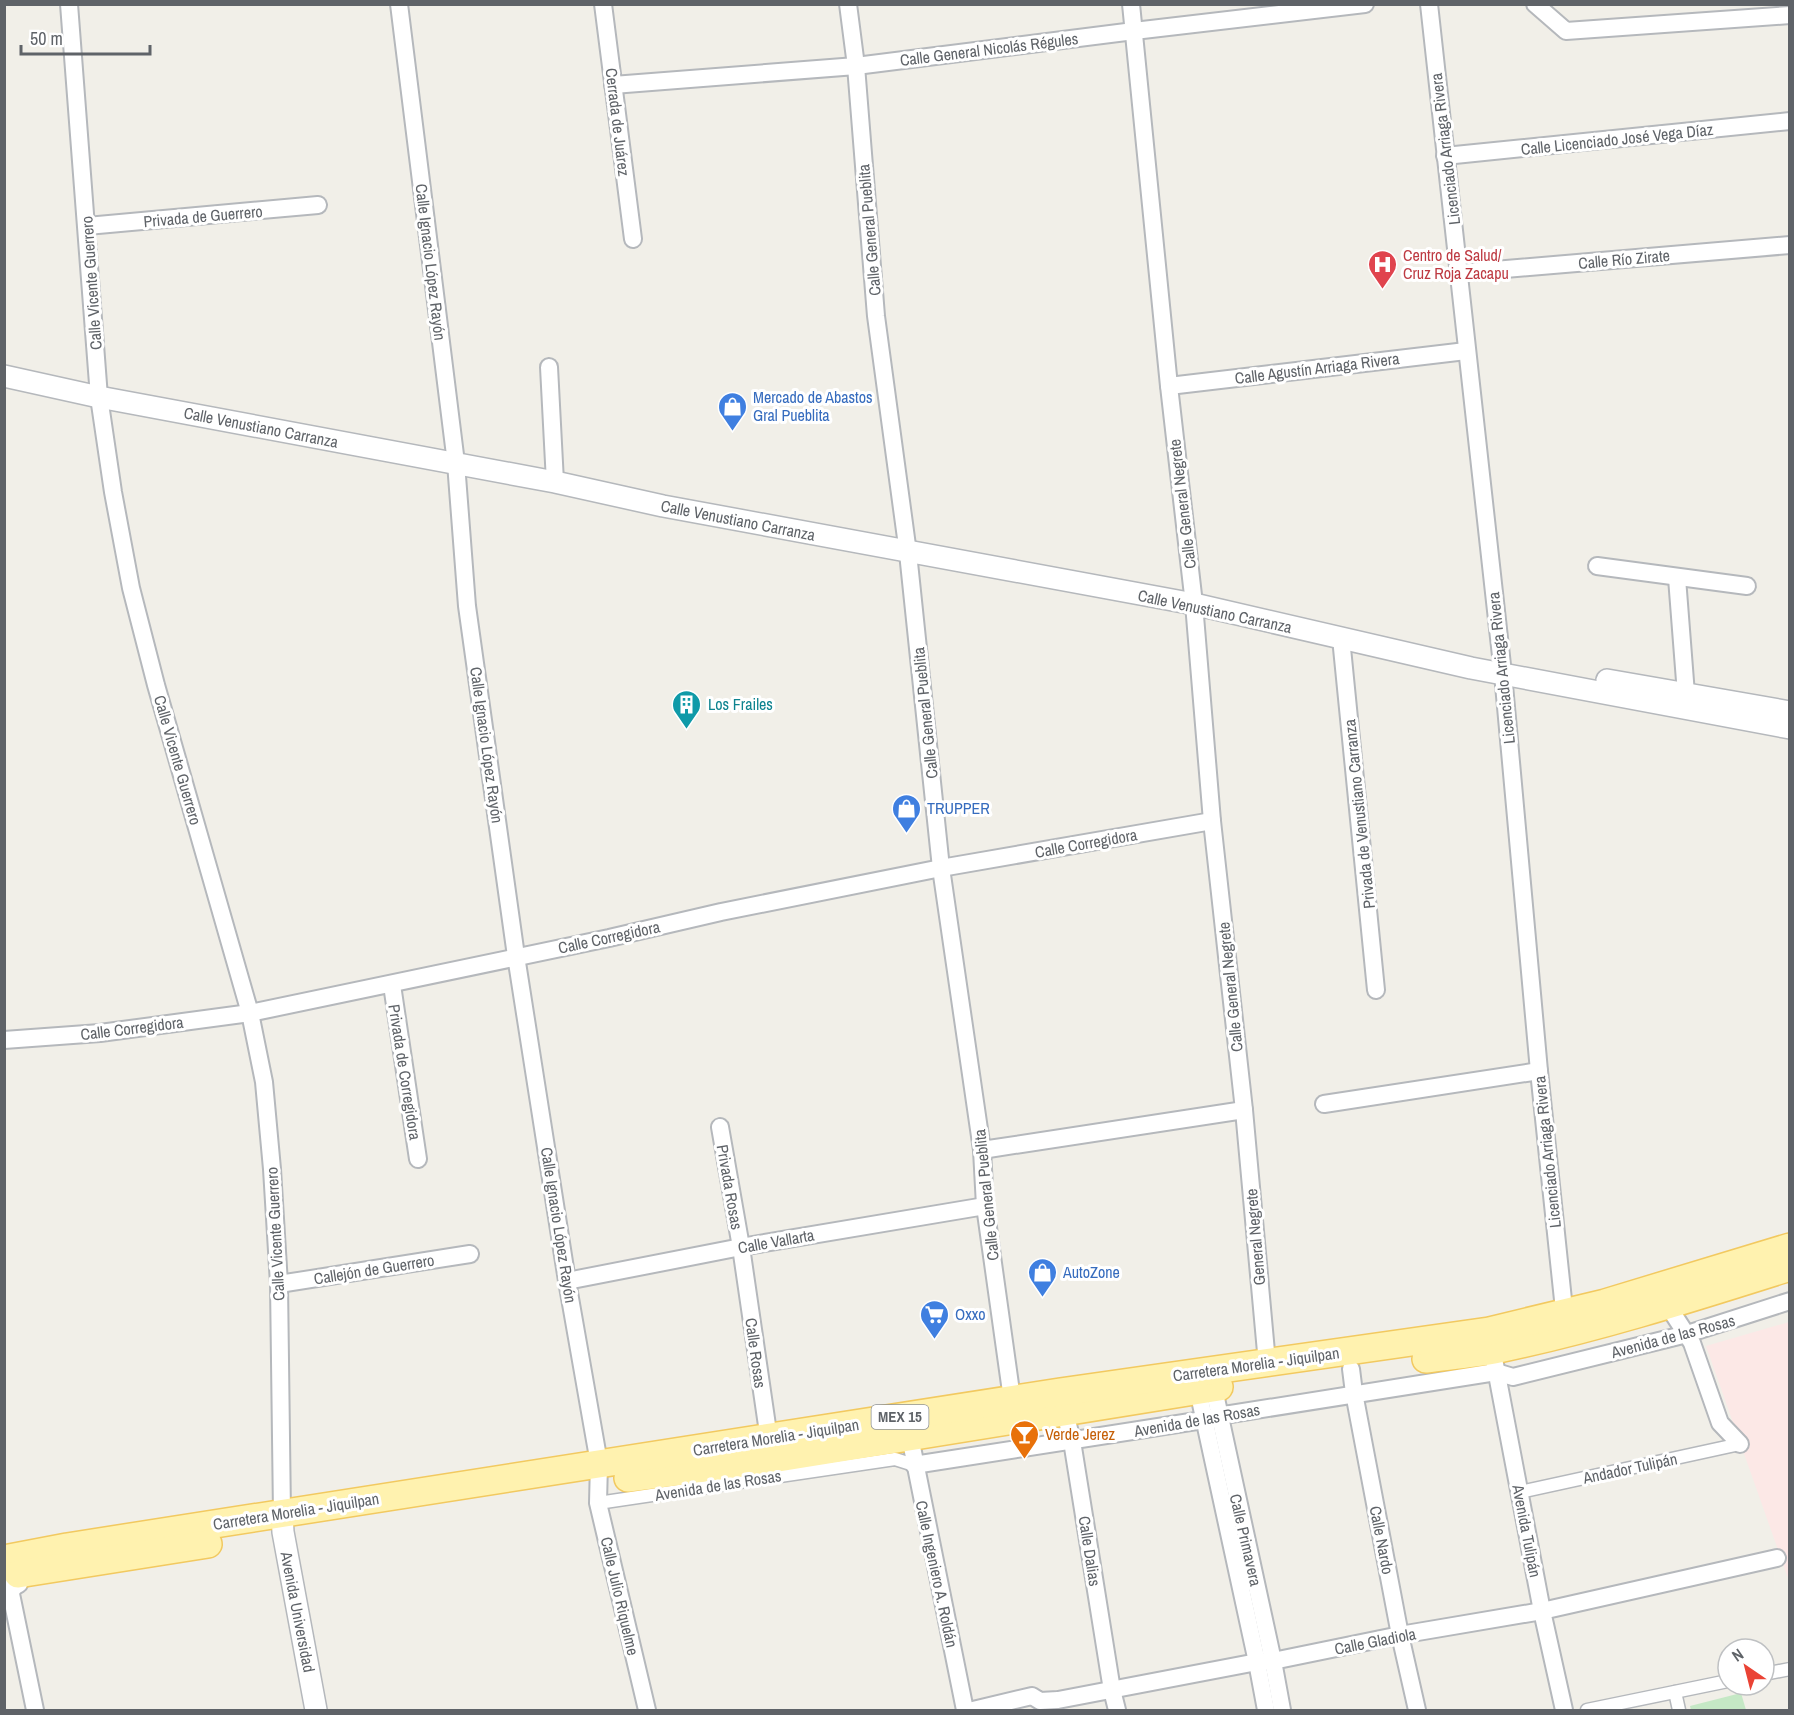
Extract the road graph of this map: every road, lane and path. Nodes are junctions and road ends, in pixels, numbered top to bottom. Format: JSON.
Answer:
{"nodes":[{"id":1,"x":69,"y":4,"type":"edge"},
{"id":2,"x":399,"y":4,"type":"edge"},
{"id":3,"x":603,"y":4,"type":"edge"},
{"id":4,"x":848,"y":4,"type":"edge"},
{"id":5,"x":1131,"y":4,"type":"edge"},
{"id":6,"x":1365,"y":4,"type":"edge"},
{"id":7,"x":1429,"y":4,"type":"edge"},
{"id":8,"x":1535,"y":4,"type":"edge"},
{"id":9,"x":1790,"y":15,"type":"edge"},
{"id":10,"x":1134,"y":31,"type":"junction"},
{"id":11,"x":856,"y":66,"type":"junction"},
{"id":12,"x":613,"y":85,"type":"junction"},
{"id":13,"x":1790,"y":121,"type":"edge"},
{"id":14,"x":1445,"y":156,"type":"junction"},
{"id":15,"x":318,"y":205,"type":"dead end"},
{"id":16,"x":87,"y":226,"type":"junction"},
{"id":17,"x":633,"y":239,"type":"dead end"},
{"id":18,"x":1790,"y":245,"type":"edge"},
{"id":19,"x":1459,"y":273,"type":"junction"},
{"id":20,"x":1466,"y":351,"type":"junction"},
{"id":21,"x":549,"y":367,"type":"dead end"},
{"id":22,"x":4,"y":376,"type":"edge"},
{"id":23,"x":1169,"y":386,"type":"junction"},
{"id":24,"x":99,"y":397,"type":"junction"},
{"id":25,"x":456,"y":464,"type":"junction"},
{"id":26,"x":555,"y":482,"type":"junction"},
{"id":27,"x":908,"y":553,"type":"junction"},
{"id":28,"x":1597,"y":566,"type":"dead end"},
{"id":29,"x":1677,"y":578,"type":"junction"},
{"id":30,"x":1747,"y":586,"type":"dead end"},
{"id":31,"x":1194,"y":604,"type":"junction"},
{"id":32,"x":1341,"y":638,"type":"junction"},
{"id":33,"x":1502,"y":668,"type":"junction"},
{"id":34,"x":1684,"y":701,"type":"junction"},
{"id":35,"x":1790,"y":712,"type":"edge"},
{"id":36,"x":1790,"y":728,"type":"edge"},
{"id":37,"x":1212,"y":821,"type":"junction"},
{"id":38,"x":941,"y":868,"type":"junction"},
{"id":39,"x":516,"y":956,"type":"junction"},
{"id":40,"x":392,"y":985,"type":"junction"},
{"id":41,"x":1376,"y":990,"type":"dead end"},
{"id":42,"x":250,"y":1013,"type":"junction"},
{"id":43,"x":4,"y":1040,"type":"edge"},
{"id":44,"x":1539,"y":1071,"type":"junction"},
{"id":45,"x":1324,"y":1104,"type":"dead end"},
{"id":46,"x":1244,"y":1110,"type":"junction"},
{"id":47,"x":720,"y":1127,"type":"dead end"},
{"id":48,"x":982,"y":1150,"type":"junction"},
{"id":49,"x":418,"y":1159,"type":"dead end"},
{"id":50,"x":985,"y":1206,"type":"junction"},
{"id":51,"x":741,"y":1247,"type":"junction"},
{"id":52,"x":1790,"y":1247,"type":"edge"},
{"id":53,"x":470,"y":1254,"type":"dead end"},
{"id":54,"x":1790,"y":1267,"type":"edge"},
{"id":55,"x":567,"y":1281,"type":"junction"},
{"id":56,"x":279,"y":1284,"type":"junction"},
{"id":57,"x":1790,"y":1301,"type":"edge"},
{"id":58,"x":1668,"y":1306,"type":"junction"},
{"id":59,"x":1566,"y":1323,"type":"junction"},
{"id":60,"x":1687,"y":1334,"type":"junction"},
{"id":61,"x":1493,"y":1351,"type":"junction"},
{"id":62,"x":1267,"y":1363,"type":"junction"},
{"id":63,"x":1203,"y":1380,"type":"junction"},
{"id":64,"x":1353,"y":1381,"type":"junction"},
{"id":65,"x":1062,"y":1402,"type":"junction"},
{"id":66,"x":1014,"y":1410,"type":"junction"},
{"id":67,"x":1211,"y":1418,"type":"junction"},
{"id":68,"x":910,"y":1437,"type":"junction"},
{"id":69,"x":1072,"y":1441,"type":"junction"},
{"id":70,"x":1740,"y":1444,"type":"joint"},
{"id":71,"x":770,"y":1449,"type":"junction"},
{"id":72,"x":914,"y":1465,"type":"junction"},
{"id":73,"x":598,"y":1483,"type":"junction"},
{"id":74,"x":1520,"y":1492,"type":"junction"},
{"id":75,"x":282,"y":1523,"type":"junction"},
{"id":76,"x":4,"y":1541,"type":"edge"},
{"id":77,"x":67,"y":1547,"type":"junction"},
{"id":78,"x":1777,"y":1558,"type":"dead end"},
{"id":79,"x":6,"y":1578,"type":"edge"},
{"id":80,"x":1542,"y":1611,"type":"junction"},
{"id":81,"x":1400,"y":1635,"type":"junction"},
{"id":82,"x":1265,"y":1661,"type":"junction"},
{"id":83,"x":1716,"y":1683,"type":"edge"},
{"id":84,"x":1112,"y":1690,"type":"junction"},
{"id":85,"x":1675,"y":1692,"type":"junction"},
{"id":86,"x":35,"y":1710,"type":"edge"},
{"id":87,"x":316,"y":1710,"type":"edge"},
{"id":88,"x":646,"y":1710,"type":"edge"},
{"id":89,"x":965,"y":1710,"type":"edge"},
{"id":90,"x":973,"y":1710,"type":"edge"},
{"id":91,"x":1117,"y":1710,"type":"edge"},
{"id":92,"x":1266,"y":1710,"type":"edge"},
{"id":93,"x":1282,"y":1710,"type":"edge"},
{"id":94,"x":1416,"y":1710,"type":"edge"},
{"id":95,"x":1564,"y":1710,"type":"edge"},
{"id":96,"x":1587,"y":1710,"type":"edge"},
{"id":97,"x":1679,"y":1710,"type":"edge"}],
"edges":[{"from":1,"to":16,"type":"street","name":"Calle Vicente Guerrero"},
{"from":2,"to":25,"type":"street","name":"Calle Ignacio López Rayón"},
{"from":3,"to":12,"type":"street","name":"Cerrada de Juárez"},
{"from":4,"to":11,"type":"street","name":"Calle General Pueblita"},
{"from":5,"to":10,"type":"street","name":"Calle General Negrete"},
{"from":6,"to":10,"type":"street","name":"Calle General Nicolás Régules"},
{"from":7,"to":14,"type":"street","name":"Licenciado Arriaga Rivera"},
{"from":8,"to":9,"type":"street"},
{"from":10,"to":11,"type":"street","name":"Calle General Nicolás Régules"},
{"from":10,"to":23,"type":"street","name":"Calle General Negrete"},
{"from":11,"to":12,"type":"street","name":"Calle General Nicolás Régules"},
{"from":11,"to":27,"type":"street","name":"Calle General Pueblita"},
{"from":12,"to":17,"type":"street","name":"Cerrada de Juárez"},
{"from":13,"to":14,"type":"street","name":"Calle Licenciado José Vega Díaz"},
{"from":14,"to":19,"type":"street","name":"Licenciado Arriaga Rivera"},
{"from":15,"to":16,"type":"street","name":"Privada de Guerrero"},
{"from":16,"to":24,"type":"street","name":"Calle Vicente Guerrero"},
{"from":18,"to":19,"type":"street","name":"Calle Río Zirate"},
{"from":19,"to":20,"type":"street","name":"Licenciado Arriaga Rivera"},
{"from":20,"to":23,"type":"street","name":"Calle Agustín Arriaga Rivera"},
{"from":20,"to":33,"type":"street","name":"Licenciado Arriaga Rivera"},
{"from":21,"to":26,"type":"street"},
{"from":22,"to":24,"type":"street","name":"Calle Venustiano Carranza"},
{"from":23,"to":31,"type":"street","name":"Calle General Negrete"},
{"from":24,"to":25,"type":"street","name":"Calle Venustiano Carranza"},
{"from":24,"to":42,"type":"street","name":"Calle Vicente Guerrero"},
{"from":25,"to":26,"type":"street","name":"Calle Venustiano Carranza"},
{"from":25,"to":39,"type":"street","name":"Calle Ignacio López Rayón"},
{"from":26,"to":27,"type":"street","name":"Calle Venustiano Carranza"},
{"from":27,"to":31,"type":"street","name":"Calle Venustiano Carranza"},
{"from":27,"to":38,"type":"street","name":"Calle General Pueblita"},
{"from":28,"to":29,"type":"street"},
{"from":29,"to":30,"type":"street"},
{"from":29,"to":34,"type":"street"},
{"from":31,"to":32,"type":"street","name":"Calle Venustiano Carranza"},
{"from":31,"to":37,"type":"street","name":"Calle General Negrete"},
{"from":32,"to":33,"type":"street","name":"Calle Venustiano Carranza"},
{"from":32,"to":41,"type":"street","name":"Privada de Venustiano Carranza"},
{"from":33,"to":34,"type":"street","name":"Calle Venustiano Carranza"},
{"from":33,"to":44,"type":"street","name":"Licenciado Arriaga Rivera"},
{"from":34,"to":35,"type":"street","name":"Calle Venustiano Carranza"},
{"from":34,"to":36,"type":"street","name":"Calle Venustiano Carranza"},
{"from":37,"to":38,"type":"street","name":"Calle Corregidora"},
{"from":37,"to":46,"type":"street","name":"Calle General Negrete"},
{"from":38,"to":39,"type":"street","name":"Calle Corregidora"},
{"from":38,"to":48,"type":"street","name":"Calle General Pueblita"},
{"from":39,"to":40,"type":"street","name":"Calle Corregidora"},
{"from":39,"to":55,"type":"street","name":"Calle Ignacio López Rayón"},
{"from":40,"to":42,"type":"street","name":"Calle Corregidora"},
{"from":40,"to":49,"type":"street","name":"Privada de Corregidora"},
{"from":42,"to":43,"type":"street","name":"Calle Corregidora"},
{"from":42,"to":56,"type":"street","name":"Calle Vicente Guerrero"},
{"from":44,"to":45,"type":"street"},
{"from":44,"to":59,"type":"street","name":"Licenciado Arriaga Rivera"},
{"from":46,"to":48,"type":"street"},
{"from":46,"to":62,"type":"street","name":"General Negrete"},
{"from":47,"to":51,"type":"street","name":"Privada Rosas"},
{"from":48,"to":50,"type":"street","name":"Calle General Pueblita"},
{"from":50,"to":51,"type":"street","name":"Calle Vallarta"},
{"from":50,"to":66,"type":"street","name":"Calle General Pueblita"},
{"from":51,"to":55,"type":"street","name":"Calle Vallarta"},
{"from":51,"to":71,"type":"street","name":"Calle Rosas"},
{"from":52,"to":59,"type":"main road","name":"Carretera Morelia - Jiquilpan","number":"MEX 15"},
{"from":53,"to":56,"type":"street","name":"Callejón de Guerrero"},
{"from":54,"to":58,"type":"main road","name":"Carretera Morelia - Jiquilpan","number":"MEX 15"},
{"from":55,"to":73,"type":"street","name":"Calle Ignacio López Rayón"},
{"from":56,"to":75,"type":"street","name":"Calle Vicente Guerrero"},
{"from":57,"to":60,"type":"street","name":"Avenida de las Rosas"},
{"from":58,"to":59,"type":"main road","name":"Carretera Morelia - Jiquilpan","number":"MEX 15"},
{"from":58,"to":60,"type":"street"},
{"from":59,"to":61,"type":"main road","name":"Carretera Morelia - Jiquilpan","number":"MEX 15"},
{"from":60,"to":61,"type":"street","name":"Avenida de las Rosas"},
{"from":60,"to":70,"type":"street"},
{"from":61,"to":62,"type":"main road","name":"Carretera Morelia - Jiquilpan","number":"MEX 15"},
{"from":61,"to":64,"type":"main road","name":"Carretera Morelia - Jiquilpan","number":"MEX 15"},
{"from":61,"to":74,"type":"street","name":"Avenida Tulipán"},
{"from":62,"to":63,"type":"main road","name":"Carretera Morelia - Jiquilpan","number":"MEX 15"},
{"from":63,"to":64,"type":"main road","name":"Carretera Morelia - Jiquilpan","number":"MEX 15"},
{"from":63,"to":65,"type":"main road","name":"Carretera Morelia - Jiquilpan","number":"MEX 15"},
{"from":63,"to":67,"type":"street","name":"Calle Primavera"},
{"from":64,"to":67,"type":"street","name":"Avenida de las Rosas"},
{"from":64,"to":81,"type":"street","name":"Calle Nardo"},
{"from":65,"to":66,"type":"main road","name":"Carretera Morelia - Jiquilpan","number":"MEX 15"},
{"from":65,"to":69,"type":"street","name":"Calle Dalias"},
{"from":66,"to":68,"type":"main road","name":"Carretera Morelia - Jiquilpan","number":"MEX 15"},
{"from":66,"to":71,"type":"main road","name":"Carretera Morelia - Jiquilpan","number":"MEX 15"},
{"from":67,"to":69,"type":"street","name":"Avenida de las Rosas"},
{"from":67,"to":82,"type":"street","name":"Calle Primavera"},
{"from":68,"to":71,"type":"main road","name":"Carretera Morelia - Jiquilpan","number":"MEX 15"},
{"from":68,"to":72,"type":"street","name":"Calle Ingeniero A. Roldán"},
{"from":69,"to":72,"type":"street","name":"Avenida de las Rosas"},
{"from":69,"to":84,"type":"street","name":"Calle Dalias"},
{"from":70,"to":74,"type":"street","name":"Andador Tulipán"},
{"from":71,"to":73,"type":"main road","name":"Carretera Morelia - Jiquilpan","number":"MEX 15"},
{"from":72,"to":73,"type":"street","name":"Avenida de las Rosas"},
{"from":72,"to":89,"type":"street","name":"Calle Ingeniero A. Roldán"},
{"from":73,"to":75,"type":"main road","name":"Carretera Morelia - Jiquilpan","number":"MEX 15"},
{"from":73,"to":88,"type":"street","name":"Calle Julio Riquelme"},
{"from":74,"to":80,"type":"street","name":"Avenida Tulipán"},
{"from":75,"to":77,"type":"main road","name":"Carretera Morelia - Jiquilpan","number":"MEX 15"},
{"from":75,"to":79,"type":"main road","name":"Carretera Morelia - Jiquilpan","number":"MEX 15"},
{"from":75,"to":87,"type":"street","name":"Avenida Universidad"},
{"from":76,"to":77,"type":"main road"},
{"from":77,"to":79,"type":"main road","name":"Carretera Morelia - Jiquilpan","number":"MEX 15"},
{"from":78,"to":80,"type":"street","name":"Calle Gladiola"},
{"from":79,"to":86,"type":"street"},
{"from":80,"to":81,"type":"street","name":"Calle Gladiola"},
{"from":80,"to":95,"type":"street","name":"Avenida Tulipán"},
{"from":81,"to":82,"type":"street","name":"Calle Gladiola"},
{"from":81,"to":94,"type":"street","name":"Calle Nardo"},
{"from":82,"to":84,"type":"street","name":"Calle Gladiola"},
{"from":82,"to":92,"type":"street","name":"Calle Primavera"},
{"from":82,"to":93,"type":"street","name":"Calle Primavera"},
{"from":83,"to":85,"type":"street"},
{"from":84,"to":90,"type":"street","name":"Calle Gladiola"},
{"from":84,"to":91,"type":"street","name":"Calle Dalias"},
{"from":85,"to":96,"type":"street"},
{"from":85,"to":97,"type":"street"}]}
